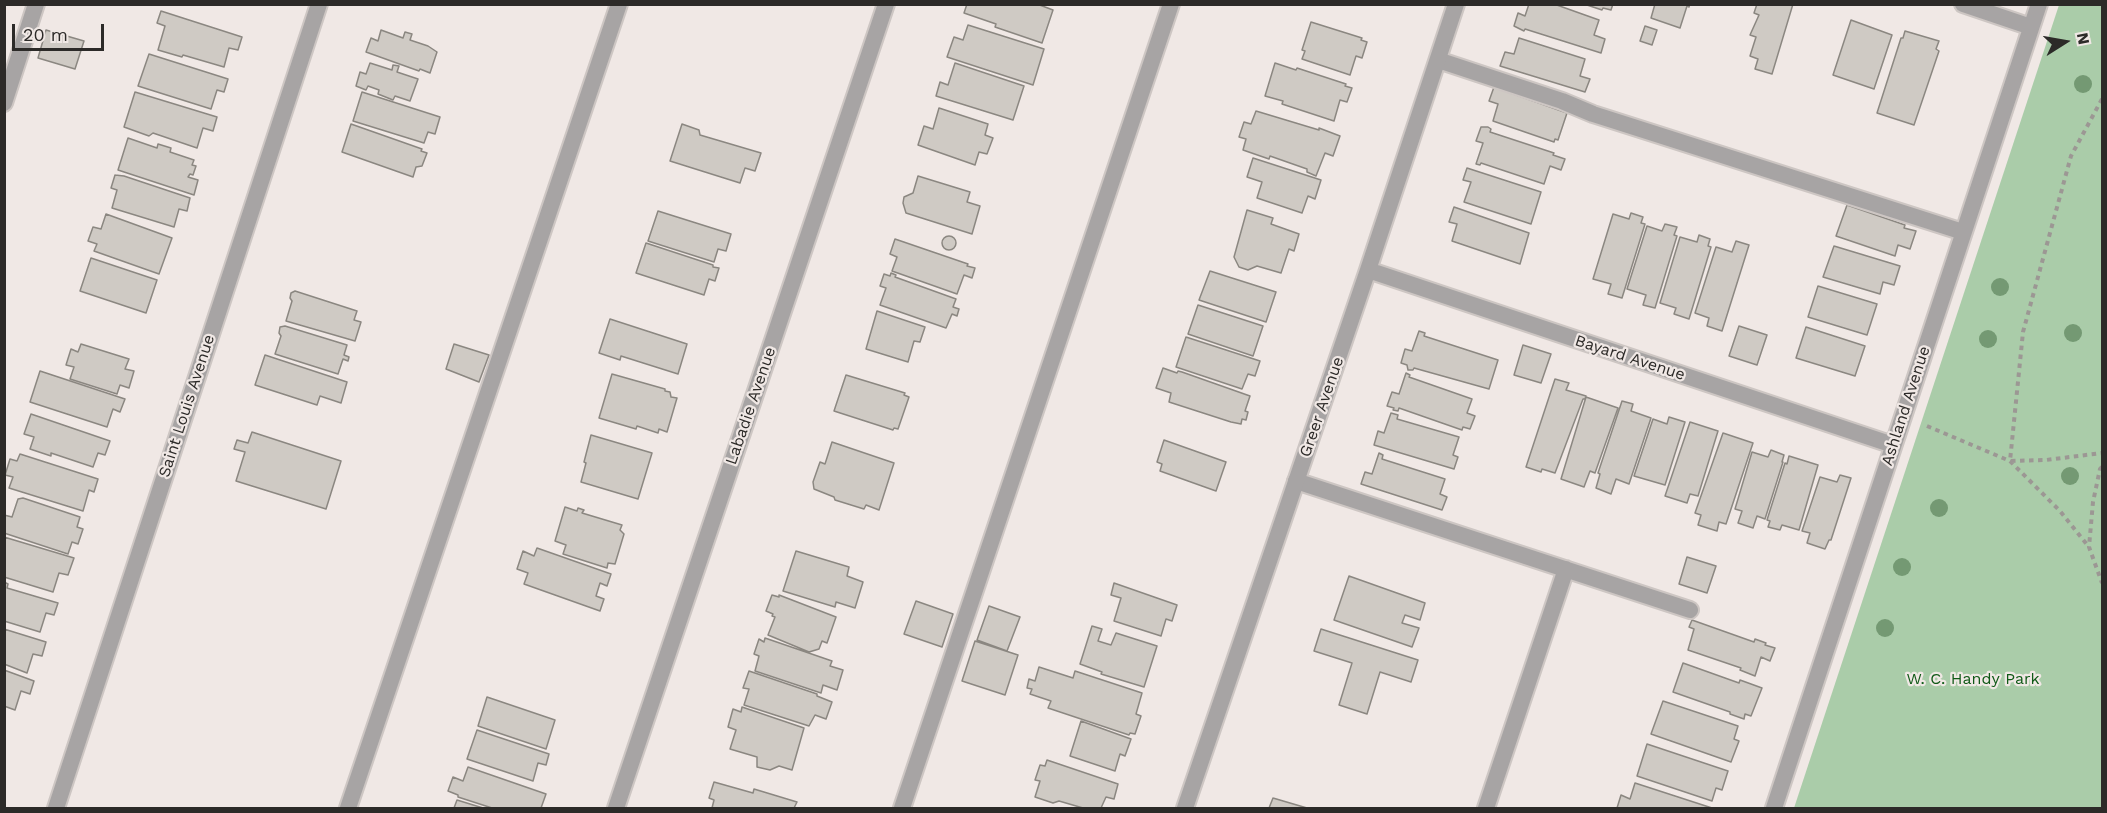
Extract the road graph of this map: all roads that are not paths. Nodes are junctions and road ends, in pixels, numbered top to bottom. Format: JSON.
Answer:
{"nodes":[{"id":1,"x":36,"y":4,"type":"edge"},
{"id":2,"x":319,"y":4,"type":"edge"},
{"id":3,"x":619,"y":4,"type":"edge"},
{"id":4,"x":886,"y":4,"type":"edge"},
{"id":5,"x":1171,"y":4,"type":"edge"},
{"id":6,"x":1456,"y":4,"type":"edge"},
{"id":7,"x":1963,"y":4,"type":"edge"},
{"id":8,"x":2039,"y":4,"type":"edge"},
{"id":9,"x":2031,"y":27,"type":"junction"},
{"id":10,"x":1438,"y":60,"type":"junction"},
{"id":11,"x":4,"y":103,"type":"edge"},
{"id":12,"x":1963,"y":232,"type":"junction"},
{"id":13,"x":1368,"y":270,"type":"junction"},
{"id":14,"x":1893,"y":446,"type":"junction"},
{"id":15,"x":1296,"y":481,"type":"junction"},
{"id":16,"x":1566,"y":569,"type":"junction"},
{"id":17,"x":1690,"y":610,"type":"dead end"},
{"id":18,"x":56,"y":808,"type":"edge"},
{"id":19,"x":348,"y":808,"type":"edge"},
{"id":20,"x":616,"y":808,"type":"edge"},
{"id":21,"x":902,"y":808,"type":"edge"},
{"id":22,"x":1185,"y":808,"type":"edge"},
{"id":23,"x":1486,"y":808,"type":"edge"},
{"id":24,"x":1774,"y":808,"type":"edge"}],
"edges":[{"from":1,"to":11,"type":"street"},
{"from":2,"to":18,"type":"street","name":"Saint Louis Avenue"},
{"from":3,"to":19,"type":"street"},
{"from":4,"to":20,"type":"street","name":"Labadie Avenue"},
{"from":5,"to":21,"type":"street"},
{"from":6,"to":10,"type":"street","name":"Greer Avenue"},
{"from":7,"to":9,"type":"street"},
{"from":8,"to":9,"type":"street","name":"Ashland Avenue"},
{"from":9,"to":12,"type":"street","name":"Ashland Avenue"},
{"from":10,"to":12,"type":"street"},
{"from":10,"to":13,"type":"street","name":"Greer Avenue"},
{"from":12,"to":14,"type":"street","name":"Ashland Avenue"},
{"from":13,"to":14,"type":"street","name":"Bayard Avenue"},
{"from":13,"to":15,"type":"street","name":"Greer Avenue"},
{"from":14,"to":24,"type":"street","name":"Ashland Avenue"},
{"from":15,"to":16,"type":"street"},
{"from":15,"to":22,"type":"street","name":"Greer Avenue"},
{"from":16,"to":17,"type":"street"},
{"from":16,"to":23,"type":"street"}]}
